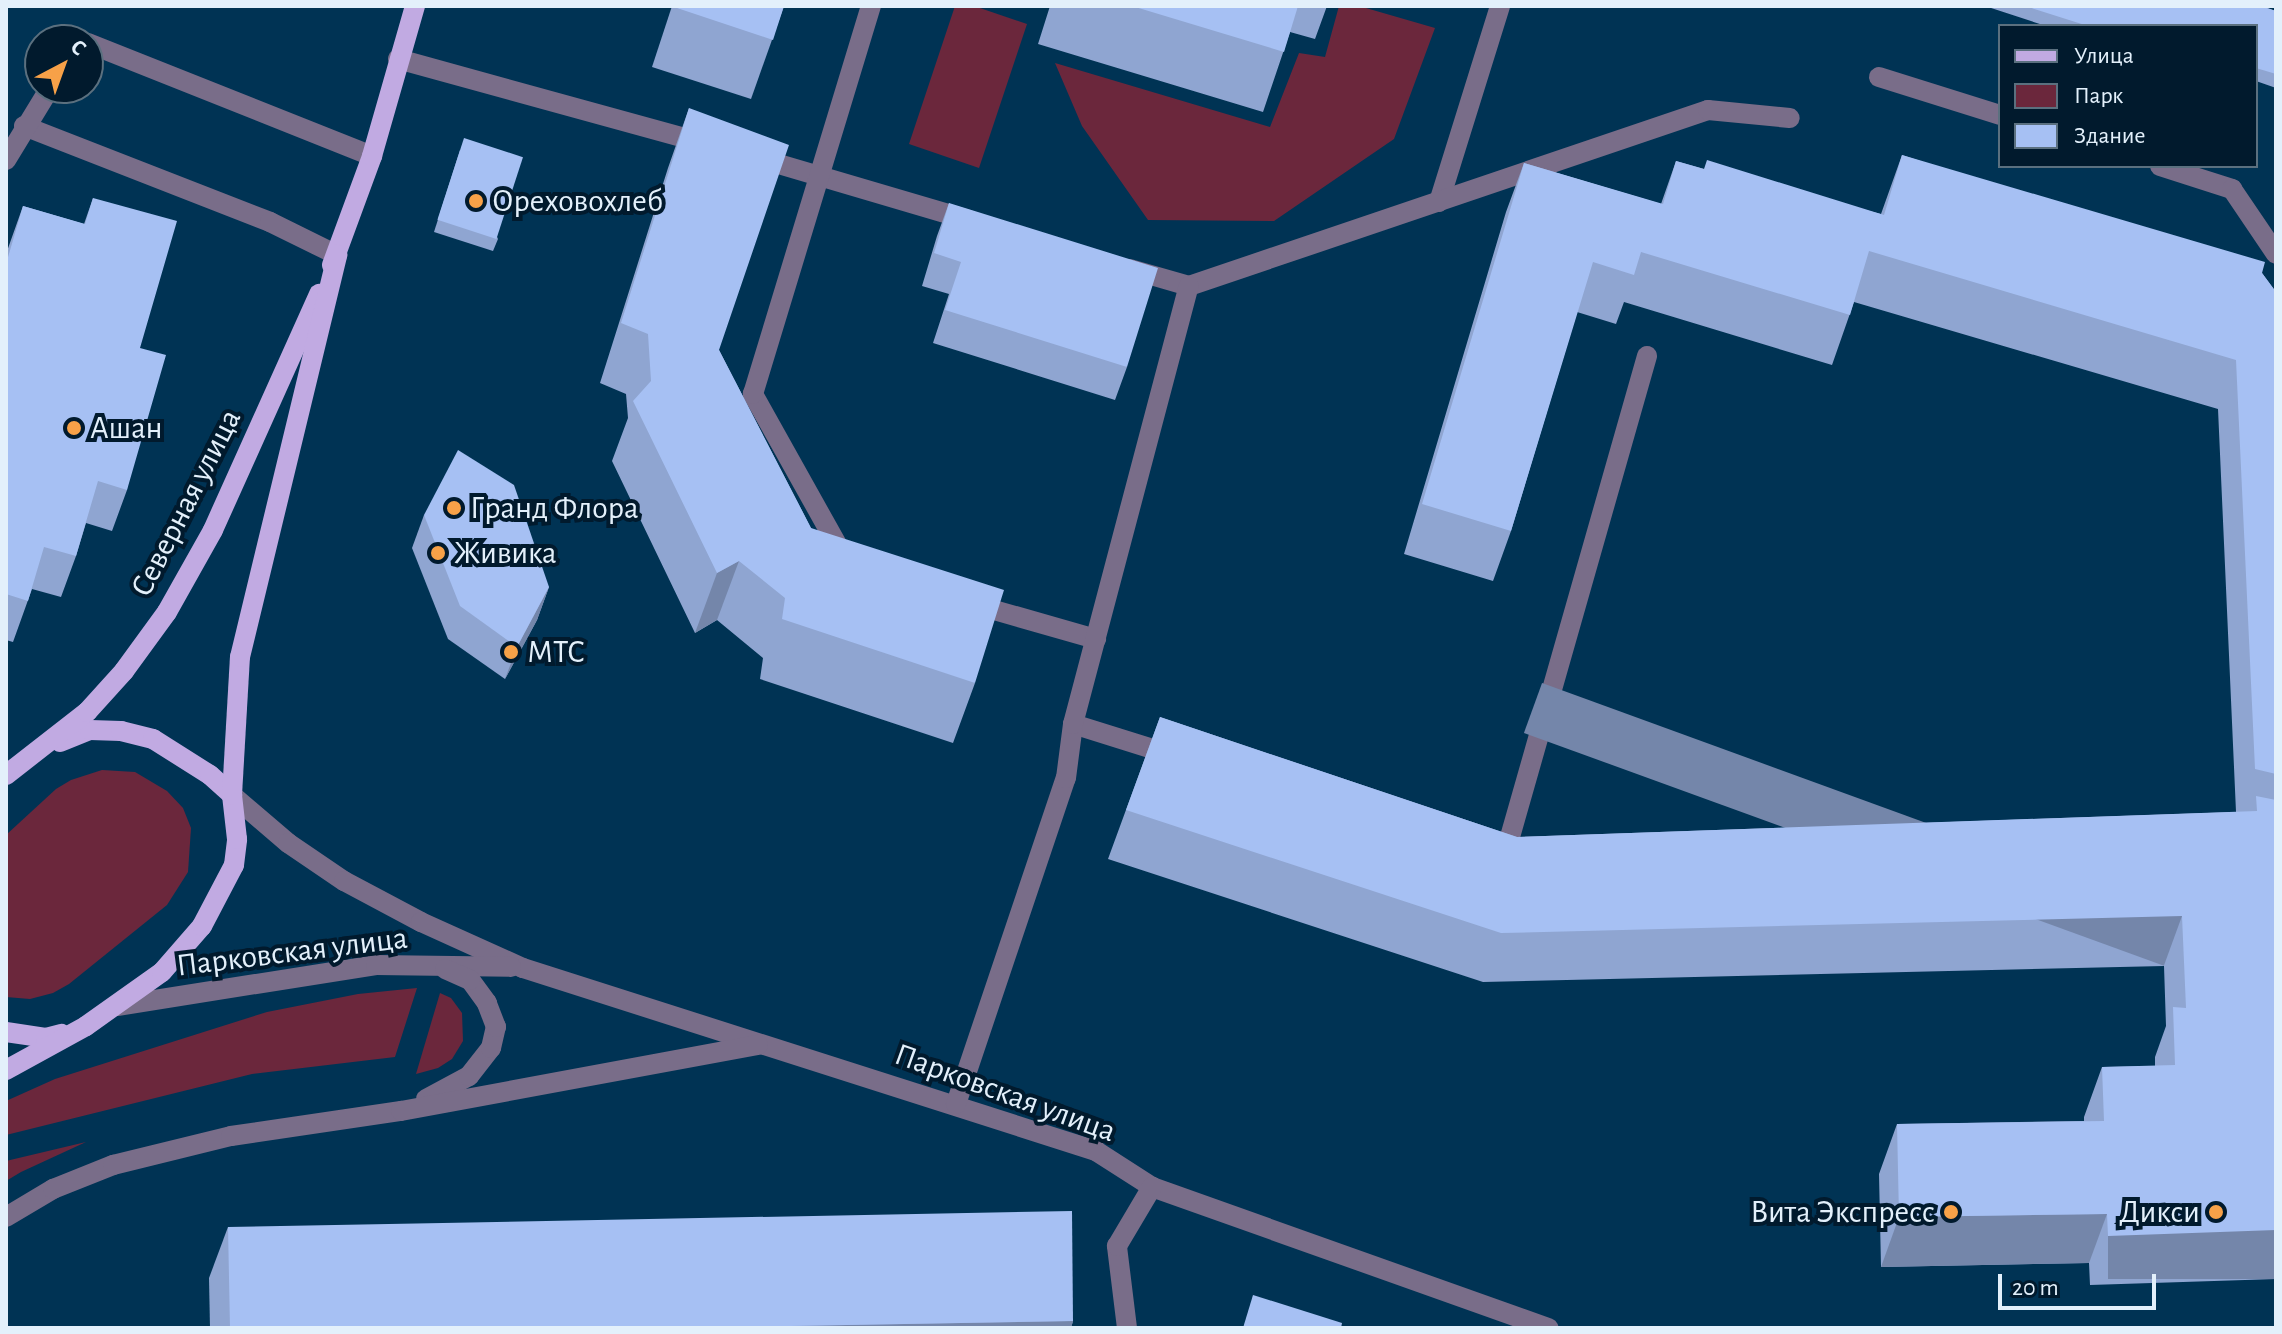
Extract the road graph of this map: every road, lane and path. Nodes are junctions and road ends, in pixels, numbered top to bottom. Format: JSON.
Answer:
{"nodes":[{"id":1,"x":415,"y":6,"type":"edge"},
{"id":2,"x":871,"y":6,"type":"edge"},
{"id":3,"x":1500,"y":6,"type":"edge"},
{"id":4,"x":104,"y":49,"type":"edge"},
{"id":5,"x":398,"y":59,"type":"junction"},
{"id":6,"x":1879,"y":77,"type":"dead end"},
{"id":7,"x":39,"y":104,"type":"edge"},
{"id":8,"x":1998,"y":114,"type":"edge"},
{"id":9,"x":1790,"y":118,"type":"dead end"},
{"id":10,"x":24,"y":126,"type":"junction"},
{"id":11,"x":372,"y":156,"type":"junction"},
{"id":12,"x":6,"y":160,"type":"edge"},
{"id":13,"x":2166,"y":168,"type":"edge"},
{"id":14,"x":818,"y":175,"type":"junction"},
{"id":15,"x":1439,"y":202,"type":"junction"},
{"id":16,"x":996,"y":228,"type":"edge"},
{"id":17,"x":2276,"y":254,"type":"edge"},
{"id":18,"x":337,"y":255,"type":"junction"},
{"id":19,"x":1115,"y":264,"type":"edge"},
{"id":20,"x":1189,"y":286,"type":"junction"},
{"id":21,"x":1647,"y":356,"type":"dead end"},
{"id":22,"x":864,"y":571,"type":"edge"},
{"id":23,"x":952,"y":598,"type":"edge"},
{"id":24,"x":1096,"y":639,"type":"junction"},
{"id":25,"x":1073,"y":724,"type":"junction"},
{"id":26,"x":45,"y":748,"type":"junction"},
{"id":27,"x":1192,"y":761,"type":"edge"},
{"id":28,"x":6,"y":775,"type":"edge"},
{"id":29,"x":232,"y":795,"type":"junction"},
{"id":30,"x":1504,"y":856,"type":"edge"},
{"id":31,"x":436,"y":965,"type":"junction"},
{"id":32,"x":523,"y":968,"type":"junction"},
{"id":33,"x":117,"y":1006,"type":"junction"},
{"id":34,"x":86,"y":1026,"type":"junction"},
{"id":35,"x":6,"y":1032,"type":"edge"},
{"id":36,"x":763,"y":1044,"type":"junction"},
{"id":37,"x":6,"y":1070,"type":"edge"},
{"id":38,"x":956,"y":1104,"type":"junction"},
{"id":39,"x":401,"y":1111,"type":"junction"},
{"id":40,"x":1152,"y":1187,"type":"junction"},
{"id":41,"x":6,"y":1217,"type":"edge"},
{"id":42,"x":1127,"y":1328,"type":"edge"},
{"id":43,"x":1549,"y":1328,"type":"edge"}],
"edges":[{"from":1,"to":5,"type":"main road","name":"Северная улица"},
{"from":2,"to":14,"type":"street"},
{"from":3,"to":15,"type":"street"},
{"from":4,"to":11,"type":"street"},
{"from":5,"to":11,"type":"main road","name":"Северная улица"},
{"from":5,"to":14,"type":"street"},
{"from":6,"to":8,"type":"street"},
{"from":7,"to":10,"type":"street"},
{"from":9,"to":15,"type":"street"},
{"from":10,"to":12,"type":"street"},
{"from":10,"to":18,"type":"street"},
{"from":11,"to":18,"type":"main road","name":"Северная улица"},
{"from":13,"to":17,"type":"street"},
{"from":14,"to":16,"type":"street"},
{"from":14,"to":22,"type":"street"},
{"from":15,"to":20,"type":"street"},
{"from":18,"to":26,"type":"main road","name":"Северная улица"},
{"from":18,"to":29,"type":"main road","name":"Северная улица"},
{"from":19,"to":20,"type":"street"},
{"from":20,"to":24,"type":"street"},
{"from":21,"to":30,"type":"street"},
{"from":23,"to":24,"type":"street"},
{"from":24,"to":25,"type":"street"},
{"from":25,"to":27,"type":"street"},
{"from":25,"to":38,"type":"street"},
{"from":26,"to":28,"type":"main road","name":"Северная улица"},
{"from":26,"to":29,"type":"main road","name":"Северная улица"},
{"from":29,"to":32,"type":"street","name":"Парковская улица"},
{"from":29,"to":33,"type":"main road","name":"Северная улица"},
{"from":31,"to":32,"type":"street","name":"Парковская улица"},
{"from":31,"to":33,"type":"street","name":"Парковская улица"},
{"from":31,"to":39,"type":"street"},
{"from":32,"to":36,"type":"street","name":"Парковская улица"},
{"from":33,"to":34,"type":"main road","name":"Северная улица"},
{"from":34,"to":35,"type":"main road","name":"Северная улица"},
{"from":34,"to":37,"type":"main road","name":"Северная улица"},
{"from":36,"to":38,"type":"street","name":"Парковская улица"},
{"from":36,"to":39,"type":"street"},
{"from":38,"to":40,"type":"street","name":"Парковская улица"},
{"from":39,"to":41,"type":"street"},
{"from":40,"to":42,"type":"street"},
{"from":40,"to":43,"type":"street","name":"Парковская улица"}]}
